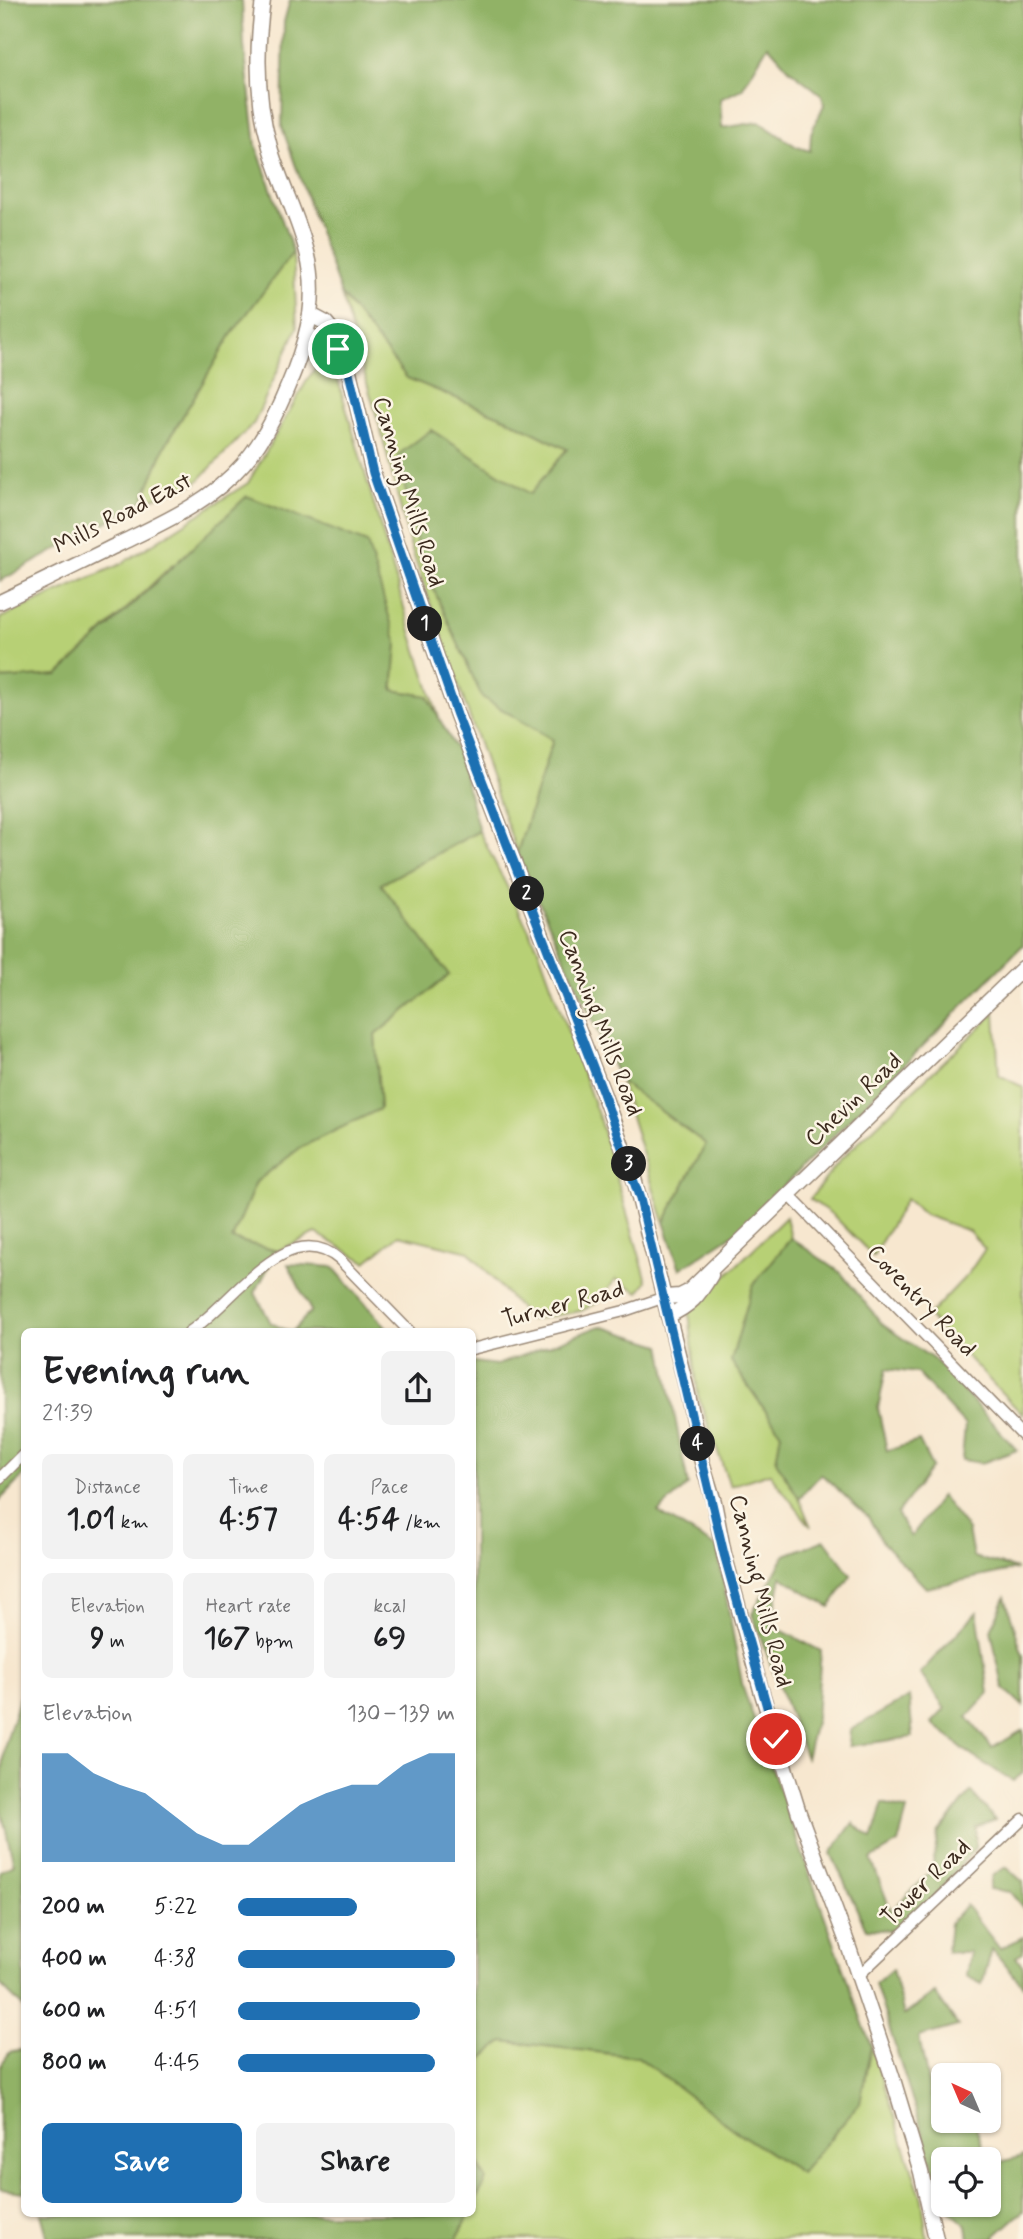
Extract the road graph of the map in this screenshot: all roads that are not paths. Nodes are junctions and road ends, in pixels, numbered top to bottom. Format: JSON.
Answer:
{"nodes":[{"id":1,"x":263,"y":0,"type":"edge"},
{"id":2,"x":311,"y":314,"type":"junction"},
{"id":3,"x":306,"y":335,"type":"junction"},
{"id":4,"x":345,"y":356,"type":"junction"},
{"id":5,"x":0,"y":602,"type":"edge"},
{"id":6,"x":1023,"y":968,"type":"edge"},
{"id":7,"x":789,"y":1195,"type":"junction"},
{"id":8,"x":716,"y":1264,"type":"junction"},
{"id":9,"x":665,"y":1297,"type":"junction"},
{"id":10,"x":668,"y":1316,"type":"junction"},
{"id":11,"x":194,"y":1328,"type":"edge"},
{"id":12,"x":406,"y":1328,"type":"edge"},
{"id":13,"x":476,"y":1348,"type":"edge"},
{"id":14,"x":1023,"y":1436,"type":"edge"},
{"id":15,"x":21,"y":1457,"type":"edge"},
{"id":16,"x":0,"y":1478,"type":"edge"},
{"id":17,"x":1023,"y":1819,"type":"edge"},
{"id":18,"x":859,"y":1976,"type":"junction"},
{"id":19,"x":936,"y":2239,"type":"edge"}],
"edges":[{"from":1,"to":2,"type":"main road"},
{"from":2,"to":3,"type":"main road"},
{"from":2,"to":4,"type":"main road","name":"Canning Mills Road"},
{"from":3,"to":4,"type":"main road"},
{"from":3,"to":5,"type":"main road","name":"Mills Road East"},
{"from":4,"to":9,"type":"main road","name":"Canning Mills Road"},
{"from":6,"to":7,"type":"main road","name":"Chevin Road"},
{"from":7,"to":8,"type":"main road","name":"Chevin Road"},
{"from":7,"to":14,"type":"street","name":"Coventry Road"},
{"from":8,"to":9,"type":"main road","name":"Chevin Road"},
{"from":8,"to":10,"type":"main road","name":"Chevin Road"},
{"from":9,"to":10,"type":"main road","name":"Canning Mills Road"},
{"from":9,"to":13,"type":"street","name":"Turner Road"},
{"from":10,"to":18,"type":"main road","name":"Canning Mills Road"},
{"from":11,"to":12,"type":"street"},
{"from":15,"to":16,"type":"street"},
{"from":17,"to":18,"type":"street","name":"Tower Road"},
{"from":18,"to":19,"type":"main road","name":"Canning Mills Road"}]}
